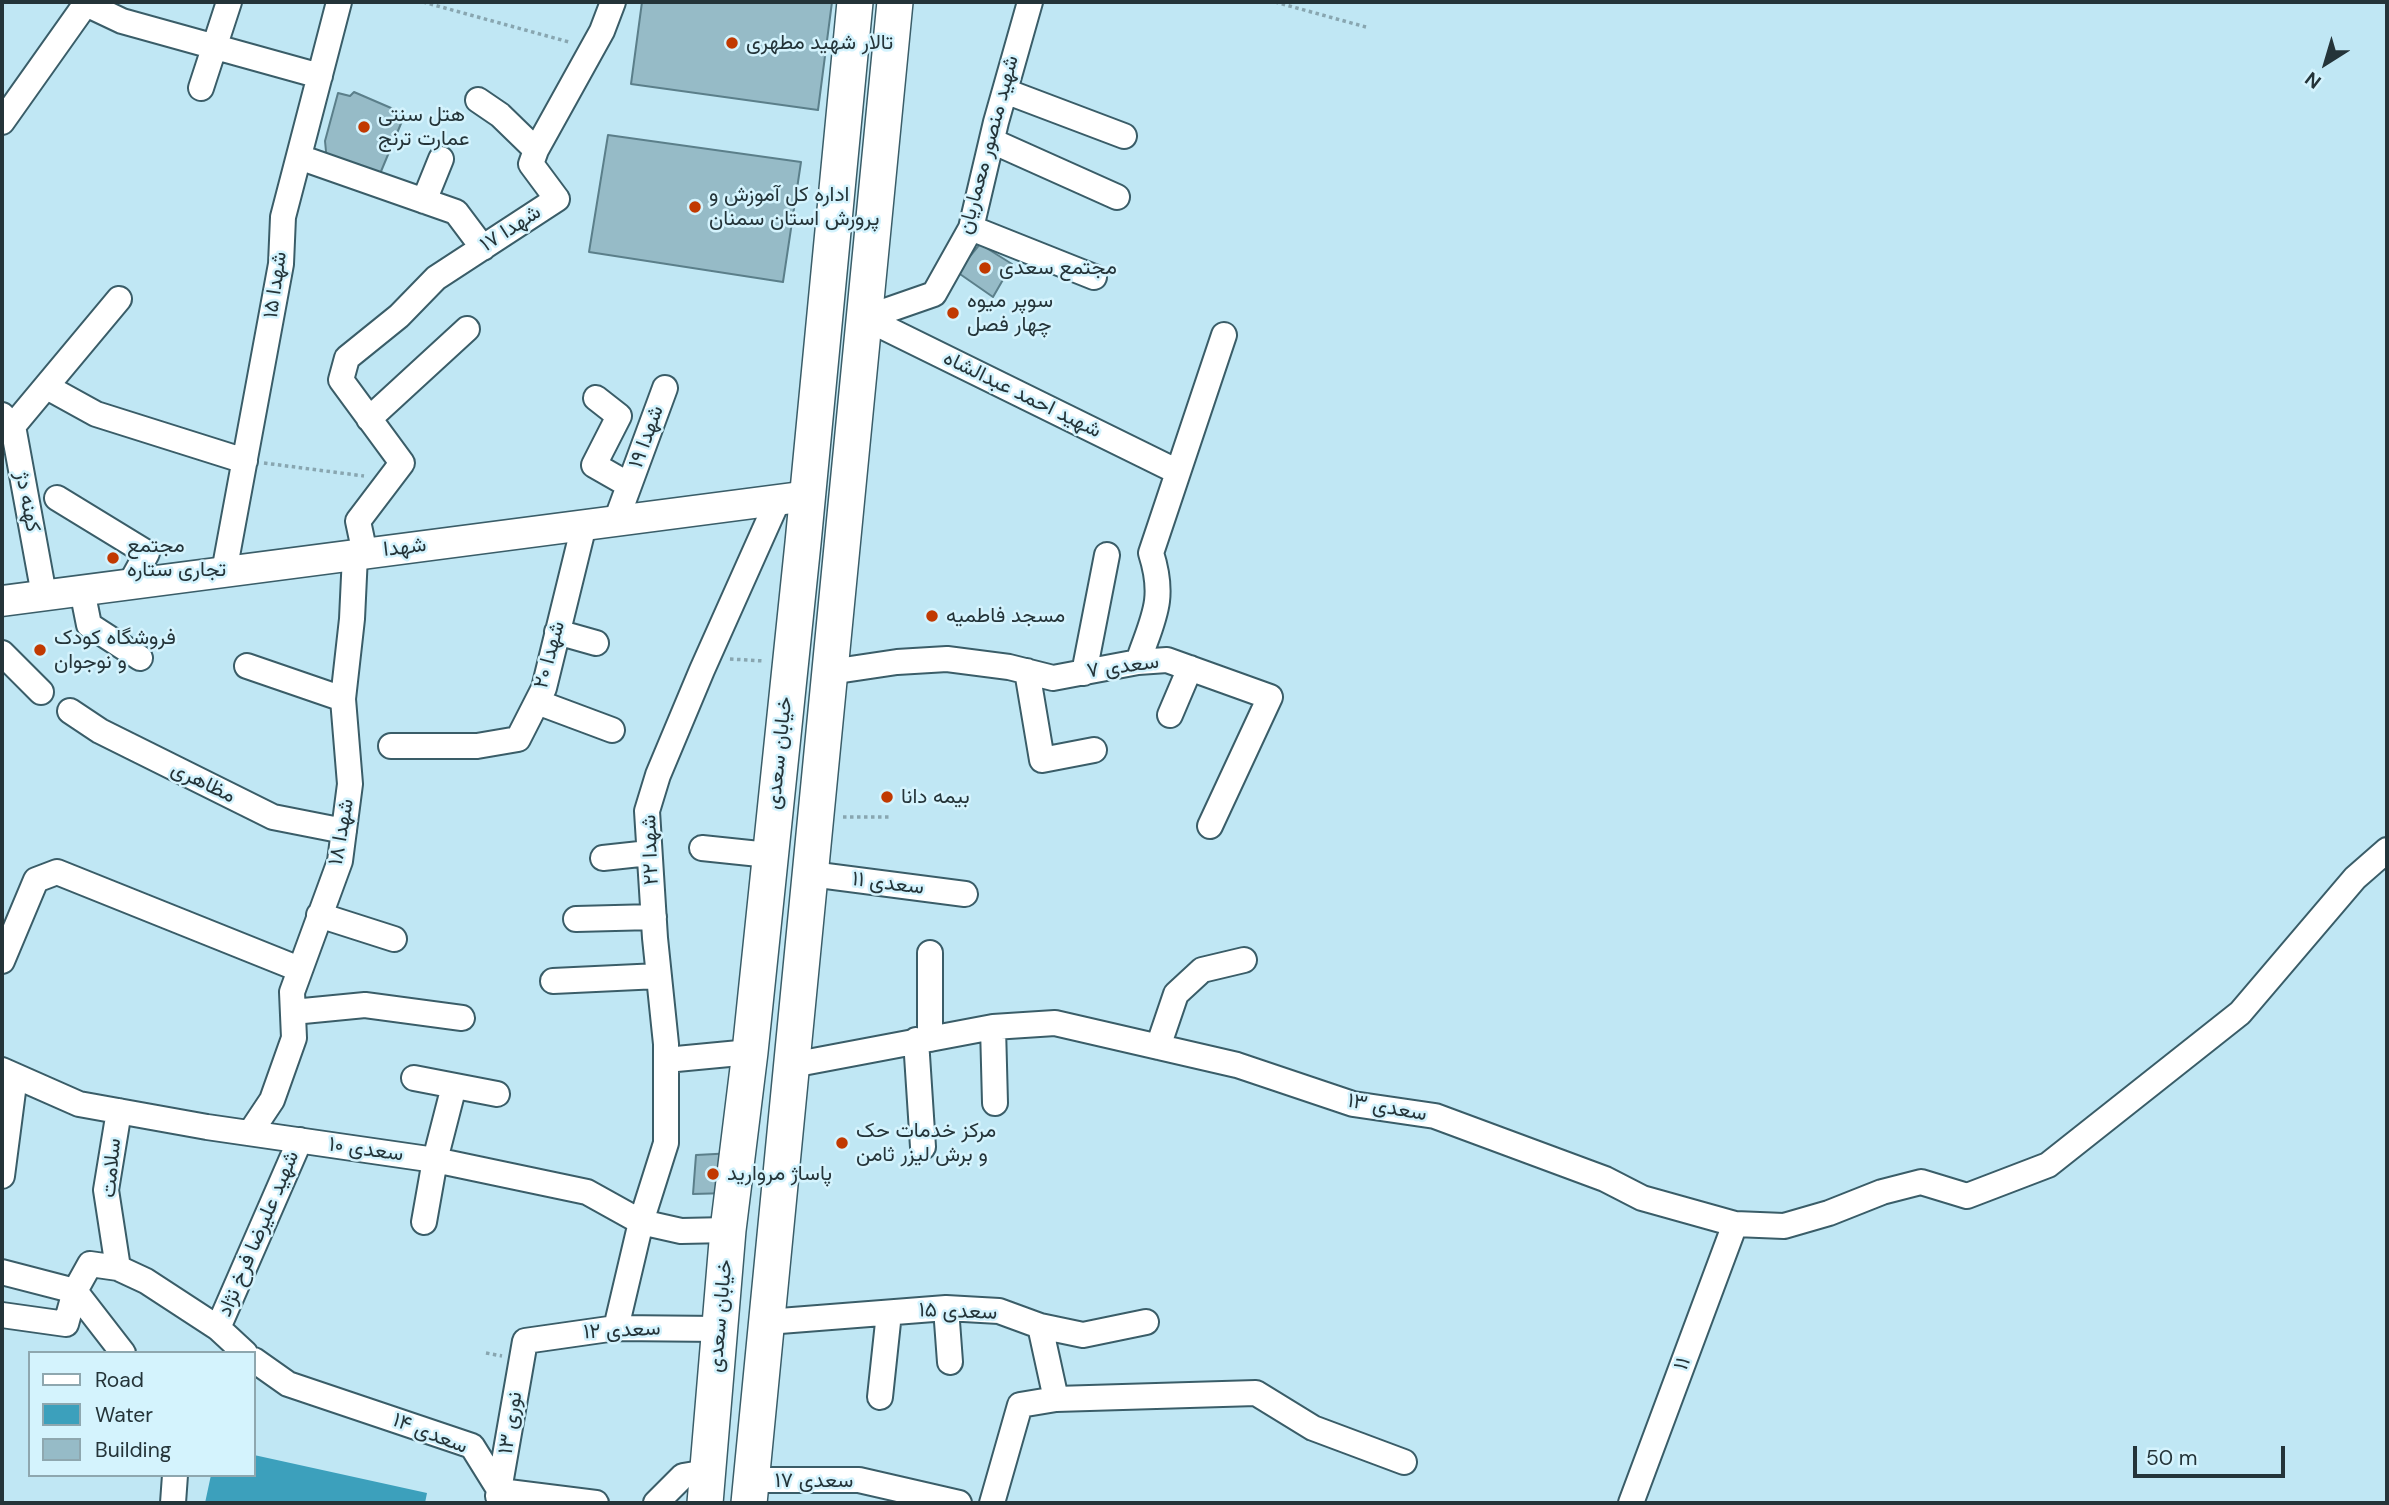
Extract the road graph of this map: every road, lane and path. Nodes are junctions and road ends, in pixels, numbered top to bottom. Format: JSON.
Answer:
{"nodes":[{"id":1,"x":229,"y":2,"type":"edge"},
{"id":2,"x":339,"y":2,"type":"edge"},
{"id":3,"x":423,"y":2,"type":"edge"},
{"id":4,"x":613,"y":2,"type":"edge"},
{"id":5,"x":855,"y":2,"type":"edge"},
{"id":6,"x":895,"y":2,"type":"edge"},
{"id":7,"x":1030,"y":2,"type":"edge"},
{"id":8,"x":1275,"y":2,"type":"edge"},
{"id":9,"x":87,"y":3,"type":"edge"},
{"id":10,"x":1366,"y":27,"type":"dead end"},
{"id":11,"x":214,"y":46,"type":"junction"},
{"id":12,"x":592,"y":49,"type":"junction"},
{"id":13,"x":320,"y":76,"type":"junction"},
{"id":14,"x":201,"y":88,"type":"dead end"},
{"id":15,"x":1004,"y":91,"type":"junction"},
{"id":16,"x":478,"y":100,"type":"dead end"},
{"id":17,"x":2,"y":122,"type":"edge"},
{"id":18,"x":1124,"y":136,"type":"dead end"},
{"id":19,"x":992,"y":141,"type":"junction"},
{"id":20,"x":536,"y":150,"type":"junction"},
{"id":21,"x":299,"y":158,"type":"junction"},
{"id":22,"x":441,"y":159,"type":"dead end"},
{"id":23,"x":1117,"y":197,"type":"dead end"},
{"id":24,"x":424,"y":201,"type":"junction"},
{"id":25,"x":971,"y":228,"type":"junction"},
{"id":26,"x":483,"y":248,"type":"junction"},
{"id":27,"x":1094,"y":277,"type":"dead end"},
{"id":28,"x":119,"y":299,"type":"dead end"},
{"id":29,"x":865,"y":318,"type":"junction"},
{"id":30,"x":467,"y":329,"type":"dead end"},
{"id":31,"x":1224,"y":335,"type":"dead end"},
{"id":32,"x":47,"y":387,"type":"junction"},
{"id":33,"x":665,"y":388,"type":"dead end"},
{"id":34,"x":596,"y":398,"type":"dead end"},
{"id":35,"x":369,"y":419,"type":"junction"},
{"id":36,"x":7,"y":420,"type":"edge"},
{"id":37,"x":245,"y":461,"type":"junction"},
{"id":38,"x":1178,"y":472,"type":"junction"},
{"id":39,"x":388,"y":479,"type":"junction"},
{"id":40,"x":629,"y":485,"type":"junction"},
{"id":41,"x":57,"y":498,"type":"dead end"},
{"id":42,"x":793,"y":498,"type":"junction"},
{"id":43,"x":616,"y":521,"type":"junction"},
{"id":44,"x":584,"y":525,"type":"junction"},
{"id":45,"x":360,"y":554,"type":"junction"},
{"id":46,"x":1107,"y":555,"type":"dead end"},
{"id":47,"x":224,"y":572,"type":"junction"},
{"id":48,"x":130,"y":584,"type":"junction"},
{"id":49,"x":82,"y":590,"type":"junction"},
{"id":50,"x":44,"y":595,"type":"junction"},
{"id":51,"x":2,"y":601,"type":"edge"},
{"id":52,"x":557,"y":632,"type":"junction"},
{"id":53,"x":596,"y":643,"type":"dead end"},
{"id":54,"x":2,"y":653,"type":"edge"},
{"id":55,"x":707,"y":657,"type":"junction"},
{"id":56,"x":140,"y":658,"type":"dead end"},
{"id":57,"x":790,"y":662,"type":"junction"},
{"id":58,"x":1138,"y":662,"type":"junction"},
{"id":59,"x":247,"y":666,"type":"dead end"},
{"id":60,"x":1190,"y":668,"type":"junction"},
{"id":61,"x":1027,"y":671,"type":"junction"},
{"id":62,"x":830,"y":672,"type":"junction"},
{"id":63,"x":1084,"y":673,"type":"junction"},
{"id":64,"x":41,"y":692,"type":"dead end"},
{"id":65,"x":343,"y":699,"type":"junction"},
{"id":66,"x":537,"y":702,"type":"junction"},
{"id":67,"x":71,"y":711,"type":"dead end"},
{"id":68,"x":1170,"y":715,"type":"dead end"},
{"id":69,"x":612,"y":730,"type":"dead end"},
{"id":70,"x":391,"y":746,"type":"dead end"},
{"id":71,"x":1094,"y":750,"type":"dead end"},
{"id":72,"x":816,"y":817,"type":"junction"},
{"id":73,"x":890,"y":817,"type":"dead end"},
{"id":74,"x":1210,"y":826,"type":"dead end"},
{"id":75,"x":344,"y":831,"type":"junction"},
{"id":76,"x":702,"y":848,"type":"dead end"},
{"id":77,"x":2387,"y":850,"type":"edge"},
{"id":78,"x":649,"y":853,"type":"junction"},
{"id":79,"x":769,"y":855,"type":"junction"},
{"id":80,"x":603,"y":858,"type":"dead end"},
{"id":81,"x":811,"y":874,"type":"junction"},
{"id":82,"x":965,"y":894,"type":"dead end"},
{"id":83,"x":319,"y":915,"type":"junction"},
{"id":84,"x":654,"y":918,"type":"junction"},
{"id":85,"x":576,"y":919,"type":"dead end"},
{"id":86,"x":394,"y":939,"type":"dead end"},
{"id":87,"x":930,"y":953,"type":"dead end"},
{"id":88,"x":1244,"y":960,"type":"dead end"},
{"id":89,"x":2,"y":961,"type":"edge"},
{"id":90,"x":299,"y":969,"type":"junction"},
{"id":91,"x":659,"y":976,"type":"junction"},
{"id":92,"x":553,"y":981,"type":"dead end"},
{"id":93,"x":293,"y":1012,"type":"junction"},
{"id":94,"x":462,"y":1018,"type":"dead end"},
{"id":95,"x":993,"y":1027,"type":"junction"},
{"id":96,"x":923,"y":1040,"type":"junction"},
{"id":97,"x":1158,"y":1047,"type":"junction"},
{"id":98,"x":750,"y":1052,"type":"junction"},
{"id":99,"x":666,"y":1060,"type":"junction"},
{"id":100,"x":792,"y":1065,"type":"junction"},
{"id":101,"x":8,"y":1073,"type":"edge"},
{"id":102,"x":414,"y":1078,"type":"dead end"},
{"id":103,"x":454,"y":1086,"type":"junction"},
{"id":104,"x":497,"y":1094,"type":"dead end"},
{"id":105,"x":995,"y":1103,"type":"dead end"},
{"id":106,"x":119,"y":1111,"type":"junction"},
{"id":107,"x":250,"y":1133,"type":"junction"},
{"id":108,"x":739,"y":1139,"type":"junction"},
{"id":109,"x":300,"y":1140,"type":"junction"},
{"id":110,"x":784,"y":1143,"type":"junction"},
{"id":111,"x":923,"y":1147,"type":"dead end"},
{"id":112,"x":435,"y":1160,"type":"junction"},
{"id":113,"x":2,"y":1176,"type":"edge"},
{"id":114,"x":733,"y":1186,"type":"junction"},
{"id":115,"x":779,"y":1190,"type":"junction"},
{"id":116,"x":424,"y":1222,"type":"dead end"},
{"id":117,"x":641,"y":1222,"type":"junction"},
{"id":118,"x":1735,"y":1224,"type":"junction"},
{"id":119,"x":728,"y":1230,"type":"junction"},
{"id":120,"x":118,"y":1268,"type":"junction"},
{"id":121,"x":2,"y":1272,"type":"edge"},
{"id":122,"x":75,"y":1291,"type":"junction"},
{"id":123,"x":946,"y":1308,"type":"junction"},
{"id":124,"x":889,"y":1312,"type":"junction"},
{"id":125,"x":2,"y":1315,"type":"edge"},
{"id":126,"x":767,"y":1322,"type":"junction"},
{"id":127,"x":1146,"y":1322,"type":"dead end"},
{"id":128,"x":1040,"y":1326,"type":"junction"},
{"id":129,"x":218,"y":1328,"type":"junction"},
{"id":130,"x":616,"y":1328,"type":"junction"},
{"id":131,"x":720,"y":1329,"type":"junction"},
{"id":132,"x":525,"y":1342,"type":"joint"},
{"id":133,"x":121,"y":1351,"type":"edge"},
{"id":134,"x":243,"y":1351,"type":"edge"},
{"id":135,"x":256,"y":1361,"type":"edge"},
{"id":136,"x":950,"y":1362,"type":"dead end"},
{"id":137,"x":880,"y":1397,"type":"dead end"},
{"id":138,"x":1056,"y":1399,"type":"junction"},
{"id":139,"x":1405,"y":1462,"type":"dead end"},
{"id":140,"x":175,"y":1477,"type":"edge"},
{"id":141,"x":706,"y":1487,"type":"edge"},
{"id":142,"x":750,"y":1492,"type":"edge"},
{"id":143,"x":498,"y":1497,"type":"edge"},
{"id":144,"x":173,"y":1503,"type":"edge"},
{"id":145,"x":596,"y":1503,"type":"edge"},
{"id":146,"x":656,"y":1503,"type":"edge"},
{"id":147,"x":959,"y":1503,"type":"edge"},
{"id":148,"x":992,"y":1503,"type":"edge"},
{"id":149,"x":1631,"y":1503,"type":"edge"}],
"edges":[{"from":1,"to":11,"type":"street"},
{"from":2,"to":13,"type":"street","name":"شهدا ۱۵"},
{"from":3,"to":12,"type":"path"},
{"from":4,"to":12,"type":"street"},
{"from":5,"to":42,"type":"main road","name":"خیابان سعدی"},
{"from":6,"to":29,"type":"main road","name":"خیابان سعدی"},
{"from":7,"to":15,"type":"street","name":"شهید منصور معماریان"},
{"from":8,"to":10,"type":"path"},
{"from":9,"to":11,"type":"street"},
{"from":9,"to":17,"type":"street"},
{"from":11,"to":13,"type":"street"},
{"from":11,"to":14,"type":"street"},
{"from":12,"to":20,"type":"street"},
{"from":13,"to":21,"type":"street","name":"شهدا ۱۵"},
{"from":15,"to":18,"type":"street"},
{"from":15,"to":19,"type":"street","name":"شهید منصور معماریان"},
{"from":16,"to":20,"type":"street"},
{"from":19,"to":23,"type":"street"},
{"from":19,"to":25,"type":"street","name":"شهید منصور معماریان"},
{"from":20,"to":26,"type":"street","name":"شهدا ۱۷"},
{"from":21,"to":24,"type":"street"},
{"from":21,"to":37,"type":"street","name":"شهدا ۱۵"},
{"from":22,"to":24,"type":"street"},
{"from":24,"to":26,"type":"street"},
{"from":25,"to":27,"type":"street"},
{"from":25,"to":29,"type":"street","name":"شهید منصور معماریان"},
{"from":26,"to":35,"type":"street","name":"شهدا ۱۷"},
{"from":28,"to":32,"type":"street"},
{"from":29,"to":38,"type":"street","name":"شهید احمد عبدالشاه"},
{"from":29,"to":62,"type":"main road","name":"خیابان سعدی"},
{"from":30,"to":35,"type":"street"},
{"from":31,"to":38,"type":"street"},
{"from":32,"to":36,"type":"street"},
{"from":32,"to":37,"type":"street"},
{"from":33,"to":40,"type":"street","name":"شهدا ۱۹"},
{"from":34,"to":40,"type":"street","name":"شهدا ۱۹"},
{"from":35,"to":39,"type":"street","name":"شهدا ۱۷"},
{"from":36,"to":50,"type":"street","name":"کهنه دژ"},
{"from":37,"to":39,"type":"path"},
{"from":37,"to":47,"type":"street","name":"شهدا ۱۵"},
{"from":38,"to":58,"type":"street"},
{"from":39,"to":45,"type":"street","name":"شهدا ۱۷"},
{"from":40,"to":43,"type":"street","name":"شهدا ۱۹"},
{"from":41,"to":48,"type":"street"},
{"from":42,"to":43,"type":"street","name":"شهدا"},
{"from":42,"to":55,"type":"street","name":"شهدا ۲۲"},
{"from":42,"to":57,"type":"main road","name":"خیابان سعدی"},
{"from":43,"to":44,"type":"street","name":"شهدا"},
{"from":44,"to":45,"type":"street","name":"شهدا"},
{"from":44,"to":52,"type":"street","name":"شهدا ۲۰"},
{"from":45,"to":47,"type":"street","name":"شهدا"},
{"from":45,"to":65,"type":"street","name":"شهدا ۱۸"},
{"from":46,"to":63,"type":"street"},
{"from":47,"to":48,"type":"street","name":"شهدا"},
{"from":48,"to":49,"type":"street","name":"شهدا"},
{"from":49,"to":50,"type":"street","name":"شهدا"},
{"from":49,"to":56,"type":"street"},
{"from":50,"to":51,"type":"street","name":"شهدا"},
{"from":52,"to":53,"type":"street"},
{"from":52,"to":66,"type":"street","name":"شهدا ۲۰"},
{"from":54,"to":64,"type":"street"},
{"from":55,"to":57,"type":"path"},
{"from":55,"to":78,"type":"street","name":"شهدا ۲۲"},
{"from":57,"to":79,"type":"main road","name":"خیابان سعدی"},
{"from":58,"to":60,"type":"street","name":"سعدی ۷"},
{"from":58,"to":63,"type":"street","name":"سعدی ۷"},
{"from":59,"to":65,"type":"street"},
{"from":60,"to":68,"type":"street"},
{"from":60,"to":74,"type":"street","name":"سعدی ۷"},
{"from":61,"to":62,"type":"street","name":"سعدی ۷"},
{"from":61,"to":63,"type":"street","name":"سعدی ۷"},
{"from":61,"to":71,"type":"street"},
{"from":62,"to":72,"type":"main road","name":"خیابان سعدی"},
{"from":65,"to":75,"type":"street","name":"شهدا ۱۸"},
{"from":66,"to":69,"type":"street"},
{"from":66,"to":70,"type":"street","name":"شهدا ۲۰"},
{"from":67,"to":75,"type":"street","name":"مظاهری"},
{"from":72,"to":73,"type":"path"},
{"from":72,"to":81,"type":"main road","name":"خیابان سعدی"},
{"from":75,"to":83,"type":"street","name":"شهدا ۱۸"},
{"from":76,"to":79,"type":"street"},
{"from":77,"to":118,"type":"street","name":"سعدی ۱۳"},
{"from":78,"to":80,"type":"street"},
{"from":78,"to":84,"type":"street","name":"شهدا ۲۲"},
{"from":79,"to":98,"type":"main road","name":"خیابان سعدی"},
{"from":81,"to":82,"type":"street","name":"سعدی ۱۱"},
{"from":81,"to":100,"type":"main road","name":"خیابان سعدی"},
{"from":83,"to":86,"type":"street"},
{"from":83,"to":90,"type":"street","name":"شهدا ۱۸"},
{"from":84,"to":85,"type":"street"},
{"from":84,"to":91,"type":"street","name":"شهدا ۲۲"},
{"from":87,"to":96,"type":"street"},
{"from":88,"to":97,"type":"street"},
{"from":89,"to":90,"type":"street"},
{"from":90,"to":93,"type":"street","name":"شهدا ۱۸"},
{"from":91,"to":92,"type":"street"},
{"from":91,"to":99,"type":"street","name":"شهدا ۲۲"},
{"from":93,"to":94,"type":"street"},
{"from":93,"to":107,"type":"street","name":"شهدا ۱۸"},
{"from":95,"to":96,"type":"street","name":"سعدی ۱۳"},
{"from":95,"to":97,"type":"street","name":"سعدی ۱۳"},
{"from":95,"to":105,"type":"street"},
{"from":96,"to":100,"type":"street","name":"سعدی ۱۳"},
{"from":96,"to":111,"type":"street"},
{"from":97,"to":118,"type":"street","name":"سعدی ۱۳"},
{"from":98,"to":99,"type":"street"},
{"from":98,"to":108,"type":"main road","name":"خیابان سعدی"},
{"from":99,"to":117,"type":"street","name":"شهدا ۲۲"},
{"from":100,"to":110,"type":"main road","name":"خیابان سعدی"},
{"from":101,"to":106,"type":"street","name":"سعدی ۱۰"},
{"from":101,"to":113,"type":"street"},
{"from":102,"to":103,"type":"street"},
{"from":103,"to":104,"type":"street"},
{"from":103,"to":112,"type":"street"},
{"from":106,"to":107,"type":"street","name":"سعدی ۱۰"},
{"from":106,"to":120,"type":"street","name":"سلامت"},
{"from":107,"to":109,"type":"street","name":"سعدی ۱۰"},
{"from":108,"to":110,"type":"main road"},
{"from":108,"to":114,"type":"main road","name":"خیابان سعدی"},
{"from":109,"to":112,"type":"street","name":"سعدی ۱۰"},
{"from":109,"to":129,"type":"street","name":"شهید علیرضا فرخ نژاد"},
{"from":110,"to":115,"type":"main road","name":"خیابان سعدی"},
{"from":112,"to":116,"type":"street"},
{"from":112,"to":117,"type":"street","name":"سعدی ۱۰"},
{"from":114,"to":115,"type":"main road"},
{"from":114,"to":119,"type":"main road","name":"خیابان سعدی"},
{"from":115,"to":126,"type":"main road","name":"خیابان سعدی"},
{"from":117,"to":119,"type":"street","name":"سعدی ۱۰"},
{"from":117,"to":130,"type":"street","name":"شهدا ۲۲"},
{"from":118,"to":149,"type":"street","name":"۱۱"},
{"from":119,"to":131,"type":"main road","name":"خیابان سعدی"},
{"from":120,"to":122,"type":"street"},
{"from":120,"to":129,"type":"street"},
{"from":121,"to":122,"type":"street"},
{"from":122,"to":125,"type":"street"},
{"from":122,"to":133,"type":"street"},
{"from":123,"to":124,"type":"street","name":"سعدی ۱۵"},
{"from":123,"to":128,"type":"street","name":"سعدی ۱۵"},
{"from":123,"to":136,"type":"street"},
{"from":124,"to":126,"type":"street","name":"سعدی ۱۵"},
{"from":124,"to":137,"type":"street"},
{"from":126,"to":142,"type":"main road","name":"خیابان سعدی"},
{"from":127,"to":128,"type":"street","name":"سعدی ۱۵"},
{"from":128,"to":138,"type":"street"},
{"from":129,"to":134,"type":"street"},
{"from":130,"to":131,"type":"street","name":"سعدی ۱۲"},
{"from":130,"to":132,"type":"street","name":"سعدی ۱۲"},
{"from":131,"to":141,"type":"main road","name":"خیابان سعدی"},
{"from":132,"to":143,"type":"street","name":"نوری ۱۳"},
{"from":135,"to":143,"type":"street","name":"سعدی ۱۴"},
{"from":138,"to":139,"type":"street"},
{"from":138,"to":148,"type":"street"},
{"from":140,"to":144,"type":"street"},
{"from":141,"to":146,"type":"street"},
{"from":142,"to":147,"type":"street","name":"سعدی ۱۷"},
{"from":143,"to":145,"type":"street"}]}
